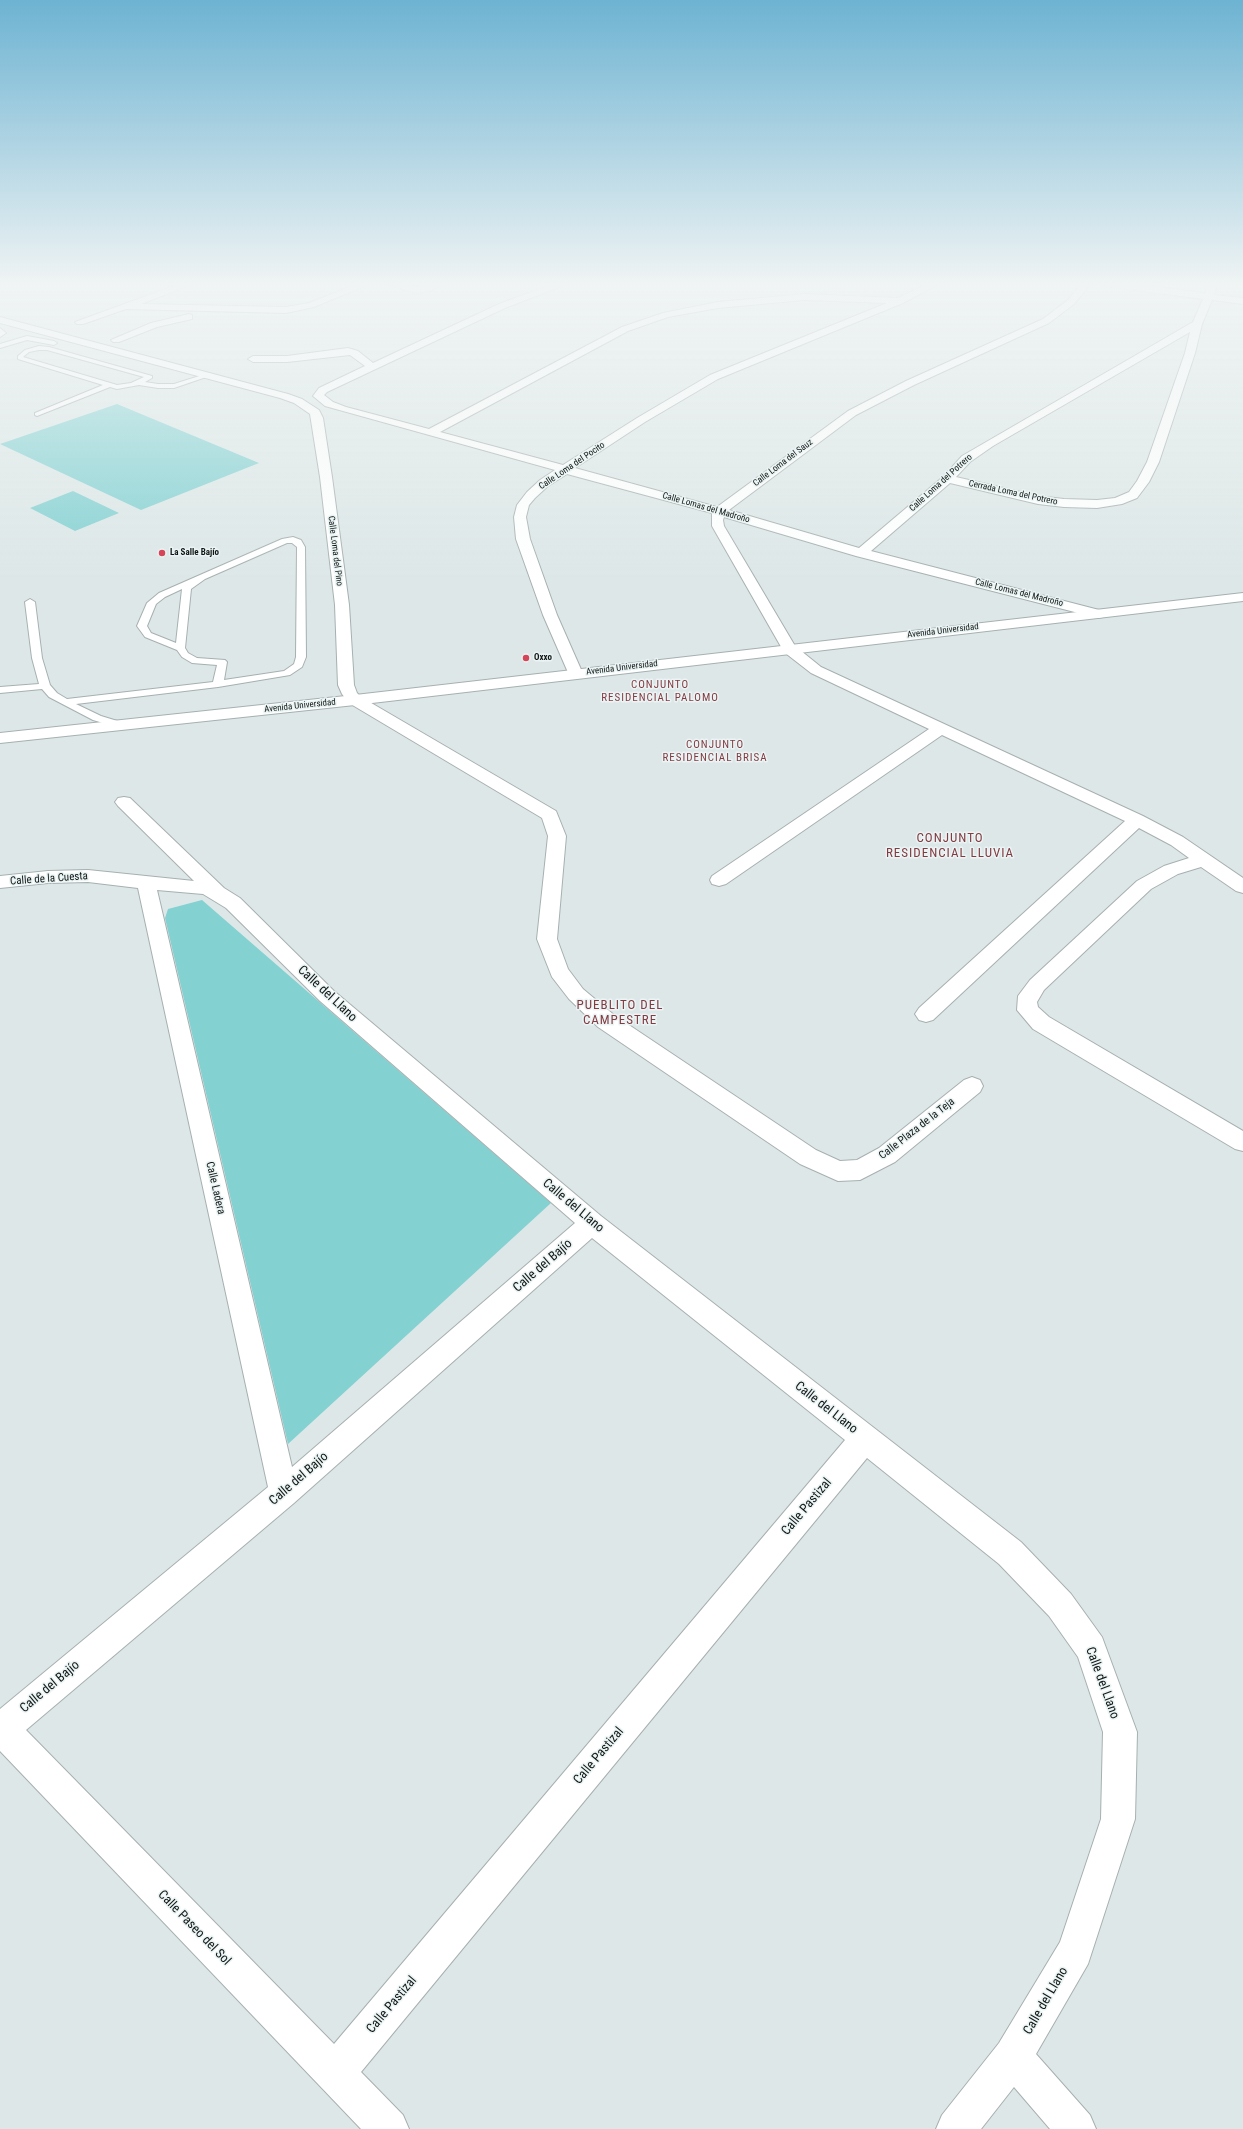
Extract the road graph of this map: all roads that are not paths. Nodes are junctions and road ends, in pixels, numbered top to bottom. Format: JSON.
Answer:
{"nodes":[{"id":1,"x":100,"y":382,"type":"edge"},
{"id":2,"x":187,"y":382,"type":"edge"},
{"id":3,"x":233,"y":382,"type":"edge"},
{"id":4,"x":340,"y":382,"type":"edge"},
{"id":5,"x":525,"y":382,"type":"edge"},
{"id":6,"x":705,"y":382,"type":"edge"},
{"id":7,"x":911,"y":382,"type":"edge"},
{"id":8,"x":1098,"y":382,"type":"edge"},
{"id":9,"x":1175,"y":382,"type":"edge"},
{"id":10,"x":141,"y":383,"type":"joint"},
{"id":11,"x":109,"y":385,"type":"junction"},
{"id":12,"x":37,"y":414,"type":"dead end"},
{"id":13,"x":430,"y":433,"type":"junction"},
{"id":14,"x":565,"y":470,"type":"junction"},
{"id":15,"x":948,"y":479,"type":"junction"},
{"id":16,"x":719,"y":511,"type":"junction"},
{"id":17,"x":861,"y":553,"type":"junction"},
{"id":18,"x":193,"y":581,"type":"junction"},
{"id":19,"x":1243,"y":597,"type":"edge"},
{"id":20,"x":30,"y":602,"type":"dead end"},
{"id":21,"x":1098,"y":614,"type":"junction"},
{"id":22,"x":180,"y":648,"type":"junction"},
{"id":23,"x":789,"y":649,"type":"junction"},
{"id":24,"x":575,"y":674,"type":"junction"},
{"id":25,"x":218,"y":684,"type":"junction"},
{"id":26,"x":45,"y":686,"type":"junction"},
{"id":27,"x":0,"y":690,"type":"edge"},
{"id":28,"x":356,"y":700,"type":"junction"},
{"id":29,"x":65,"y":702,"type":"junction"},
{"id":30,"x":120,"y":725,"type":"junction"},
{"id":31,"x":940,"y":729,"type":"junction"},
{"id":32,"x":0,"y":738,"type":"edge"},
{"id":33,"x":124,"y":802,"type":"dead end"},
{"id":34,"x":1137,"y":820,"type":"junction"},
{"id":35,"x":1203,"y":860,"type":"junction"},
{"id":36,"x":719,"y":880,"type":"dead end"},
{"id":37,"x":0,"y":882,"type":"edge"},
{"id":38,"x":146,"y":883,"type":"junction"},
{"id":39,"x":1243,"y":887,"type":"edge"},
{"id":40,"x":218,"y":892,"type":"junction"},
{"id":41,"x":926,"y":1014,"type":"dead end"},
{"id":42,"x":972,"y":1086,"type":"dead end"},
{"id":43,"x":1243,"y":1142,"type":"edge"},
{"id":44,"x":592,"y":1223,"type":"junction"},
{"id":45,"x":864,"y":1439,"type":"junction"},
{"id":46,"x":284,"y":1493,"type":"junction"},
{"id":47,"x":0,"y":1728,"type":"edge"},
{"id":48,"x":1013,"y":2057,"type":"junction"},
{"id":49,"x":334,"y":2073,"type":"junction"},
{"id":50,"x":389,"y":2129,"type":"edge"},
{"id":51,"x":956,"y":2129,"type":"edge"},
{"id":52,"x":1076,"y":2129,"type":"edge"}],
"edges":[{"from":1,"to":11,"type":"lane"},
{"from":2,"to":10,"type":"lane"},
{"from":3,"to":28,"type":"street","name":"Calle Loma del Pino"},
{"from":4,"to":13,"type":"street","name":"Calle Lomas del Madroño"},
{"from":5,"to":13,"type":"street"},
{"from":6,"to":14,"type":"street","name":"Calle Loma del Pocito"},
{"from":7,"to":16,"type":"street","name":"Calle Loma del Sauz"},
{"from":8,"to":15,"type":"street","name":"Calle Loma del Potrero"},
{"from":9,"to":15,"type":"street","name":"Cerrada Loma del Potrero"},
{"from":10,"to":11,"type":"lane"},
{"from":11,"to":12,"type":"lane"},
{"from":13,"to":14,"type":"street","name":"Calle Lomas del Madroño"},
{"from":14,"to":16,"type":"street","name":"Calle Lomas del Madroño"},
{"from":14,"to":24,"type":"street","name":"Calle Loma del Pocito"},
{"from":15,"to":17,"type":"street","name":"Calle Loma del Potrero"},
{"from":16,"to":17,"type":"street","name":"Calle Lomas del Madroño"},
{"from":16,"to":23,"type":"street"},
{"from":17,"to":21,"type":"street","name":"Calle Lomas del Madroño"},
{"from":18,"to":22,"type":"lane"},
{"from":18,"to":22,"type":"lane"},
{"from":18,"to":25,"type":"lane"},
{"from":19,"to":21,"type":"street","name":"Avenida Universidad"},
{"from":20,"to":26,"type":"lane"},
{"from":21,"to":23,"type":"street","name":"Avenida Universidad"},
{"from":22,"to":25,"type":"lane"},
{"from":23,"to":24,"type":"street","name":"Avenida Universidad"},
{"from":23,"to":31,"type":"street"},
{"from":24,"to":28,"type":"street","name":"Avenida Universidad"},
{"from":25,"to":29,"type":"lane"},
{"from":26,"to":27,"type":"lane"},
{"from":26,"to":29,"type":"lane"},
{"from":28,"to":30,"type":"street","name":"Avenida Universidad"},
{"from":28,"to":42,"type":"street","name":"Calle Plaza de la Teja"},
{"from":29,"to":30,"type":"lane"},
{"from":30,"to":32,"type":"street","name":"Avenida Universidad"},
{"from":31,"to":34,"type":"street"},
{"from":31,"to":36,"type":"street"},
{"from":33,"to":40,"type":"street","name":"Calle del Llano"},
{"from":34,"to":35,"type":"street"},
{"from":34,"to":41,"type":"street"},
{"from":35,"to":39,"type":"street"},
{"from":35,"to":43,"type":"street"},
{"from":37,"to":38,"type":"street","name":"Calle de la Cuesta"},
{"from":38,"to":40,"type":"street","name":"Calle del Llano"},
{"from":38,"to":46,"type":"street","name":"Calle Ladera"},
{"from":40,"to":44,"type":"street","name":"Calle del Llano"},
{"from":44,"to":45,"type":"street","name":"Calle del Llano"},
{"from":44,"to":46,"type":"street","name":"Calle del Bajío"},
{"from":45,"to":48,"type":"street","name":"Calle del Llano"},
{"from":45,"to":49,"type":"street","name":"Calle Pastizal"},
{"from":46,"to":47,"type":"street","name":"Calle del Bajío"},
{"from":47,"to":49,"type":"street","name":"Calle Paseo del Sol"},
{"from":48,"to":51,"type":"street"},
{"from":48,"to":52,"type":"street"},
{"from":49,"to":50,"type":"street","name":"Calle Paseo del Sol"}]}
